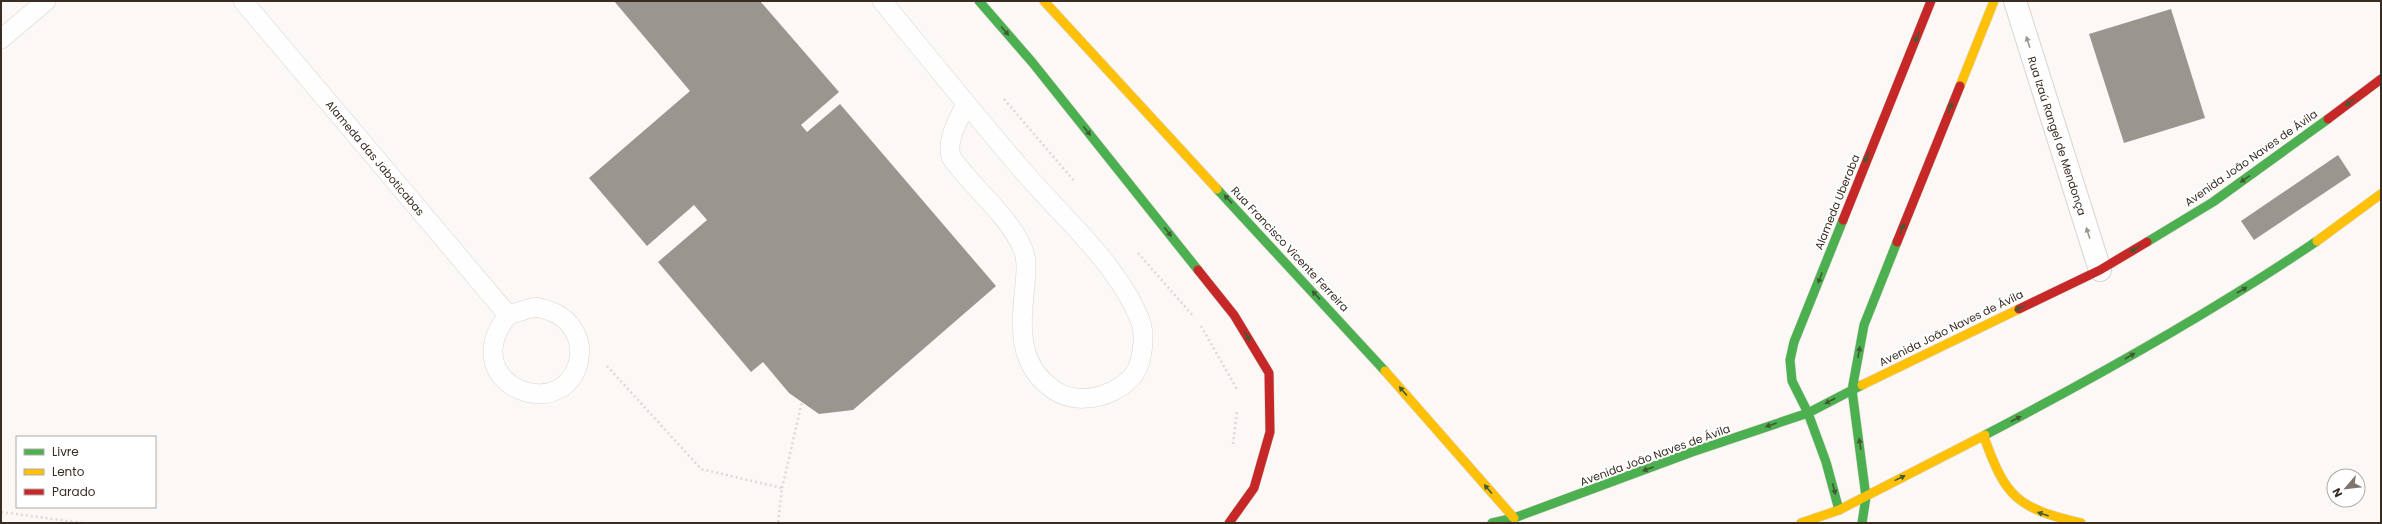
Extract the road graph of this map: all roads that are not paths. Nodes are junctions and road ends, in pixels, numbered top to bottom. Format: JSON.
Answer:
{"nodes":[{"id":1,"x":46,"y":1,"type":"edge"},
{"id":2,"x":243,"y":1,"type":"edge"},
{"id":3,"x":882,"y":1,"type":"edge"},
{"id":4,"x":979,"y":1,"type":"edge"},
{"id":5,"x":1044,"y":1,"type":"edge"},
{"id":6,"x":1932,"y":1,"type":"edge"},
{"id":7,"x":1994,"y":1,"type":"edge"},
{"id":8,"x":2015,"y":1,"type":"edge"},
{"id":9,"x":1,"y":39,"type":"edge"},
{"id":10,"x":2381,"y":79,"type":"edge"},
{"id":11,"x":966,"y":103,"type":"junction"},
{"id":12,"x":2381,"y":194,"type":"edge"},
{"id":13,"x":2100,"y":270,"type":"junction"},
{"id":14,"x":508,"y":315,"type":"junction"},
{"id":15,"x":1852,"y":390,"type":"junction"},
{"id":16,"x":1808,"y":413,"type":"junction"},
{"id":17,"x":1984,"y":437,"type":"junction"},
{"id":18,"x":1866,"y":497,"type":"junction"},
{"id":19,"x":1840,"y":510,"type":"junction"},
{"id":20,"x":1514,"y":518,"type":"junction"},
{"id":21,"x":1229,"y":523,"type":"edge"},
{"id":22,"x":1492,"y":523,"type":"edge"},
{"id":23,"x":1801,"y":523,"type":"edge"},
{"id":24,"x":1862,"y":523,"type":"edge"},
{"id":25,"x":2080,"y":523,"type":"edge"}],
"edges":[{"from":1,"to":9,"type":"lane"},
{"from":2,"to":14,"type":"lane","name":"Alameda das Jaboticabas"},
{"from":3,"to":11,"type":"lane"},
{"from":4,"to":21,"type":"main road","one_way":true},
{"from":20,"to":5,"type":"main road","name":"Rua Francisco Vicente Ferreira","one_way":true},
{"from":6,"to":16,"type":"main road","name":"Alameda Uberaba","one_way":true},
{"from":15,"to":7,"type":"main road","one_way":true},
{"from":13,"to":8,"type":"street","name":"Rua Izaú Rangel de Mendonça","one_way":true},
{"from":10,"to":13,"type":"main road","name":"Avenida João Naves de Ávila","one_way":true},
{"from":11,"to":11,"type":"lane"},
{"from":17,"to":12,"type":"main road","one_way":true},
{"from":13,"to":15,"type":"main road","name":"Avenida João Naves de Ávila","one_way":true},
{"from":14,"to":14,"type":"lane"},
{"from":15,"to":16,"type":"main road","name":"Avenida João Naves de Ávila","one_way":true},
{"from":18,"to":15,"type":"main road","one_way":true},
{"from":16,"to":19,"type":"main road","name":"Alameda Uberaba","one_way":true},
{"from":16,"to":20,"type":"main road","name":"Avenida João Naves de Ávila","one_way":true},
{"from":18,"to":17,"type":"main road","one_way":true},
{"from":25,"to":17,"type":"main road","one_way":true},
{"from":18,"to":19,"type":"main road"},
{"from":18,"to":24,"type":"main road"},
{"from":19,"to":23,"type":"main road"},
{"from":20,"to":22,"type":"main road","name":"Avenida João Naves de Ávila"}]}
